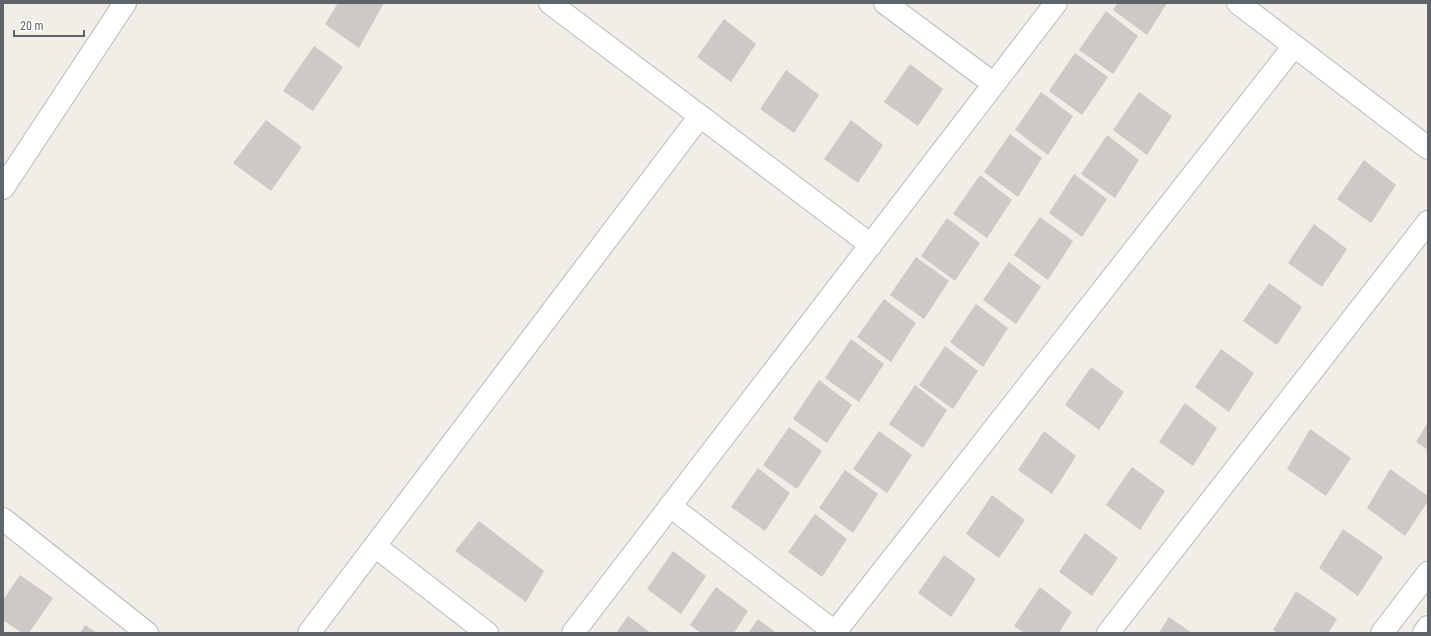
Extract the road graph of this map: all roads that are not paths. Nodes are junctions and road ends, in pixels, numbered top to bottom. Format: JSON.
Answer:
{"nodes":[{"id":1,"x":125,"y":3,"type":"edge"},
{"id":2,"x":550,"y":3,"type":"edge"},
{"id":3,"x":885,"y":3,"type":"edge"},
{"id":4,"x":1056,"y":3,"type":"edge"},
{"id":5,"x":1238,"y":3,"type":"edge"},
{"id":6,"x":1294,"y":46,"type":"junction"},
{"id":7,"x":994,"y":84,"type":"junction"},
{"id":8,"x":700,"y":116,"type":"junction"},
{"id":9,"x":1428,"y":148,"type":"edge"},
{"id":10,"x":3,"y":188,"type":"edge"},
{"id":11,"x":1428,"y":222,"type":"edge"},
{"id":12,"x":871,"y":245,"type":"junction"},
{"id":13,"x":670,"y":506,"type":"junction"},
{"id":14,"x":3,"y":519,"type":"edge"},
{"id":15,"x":375,"y":546,"type":"junction"},
{"id":16,"x":1428,"y":573,"type":"edge"},
{"id":17,"x":1428,"y":627,"type":"edge"},
{"id":18,"x":147,"y":633,"type":"edge"},
{"id":19,"x":309,"y":633,"type":"edge"},
{"id":20,"x":487,"y":633,"type":"edge"},
{"id":21,"x":573,"y":633,"type":"edge"},
{"id":22,"x":836,"y":633,"type":"edge"},
{"id":23,"x":1108,"y":633,"type":"edge"},
{"id":24,"x":1382,"y":633,"type":"edge"},
{"id":25,"x":1424,"y":633,"type":"edge"}],
"edges":[{"from":1,"to":10,"type":"street"},
{"from":2,"to":8,"type":"street"},
{"from":3,"to":7,"type":"street"},
{"from":4,"to":7,"type":"street"},
{"from":5,"to":6,"type":"street"},
{"from":6,"to":9,"type":"street"},
{"from":6,"to":22,"type":"street"},
{"from":7,"to":12,"type":"street"},
{"from":8,"to":12,"type":"street"},
{"from":8,"to":15,"type":"street"},
{"from":11,"to":23,"type":"street"},
{"from":12,"to":13,"type":"street"},
{"from":13,"to":21,"type":"street"},
{"from":13,"to":22,"type":"street"},
{"from":14,"to":18,"type":"street"},
{"from":15,"to":19,"type":"street"},
{"from":15,"to":20,"type":"street"},
{"from":16,"to":24,"type":"street"},
{"from":17,"to":25,"type":"street"}]}
